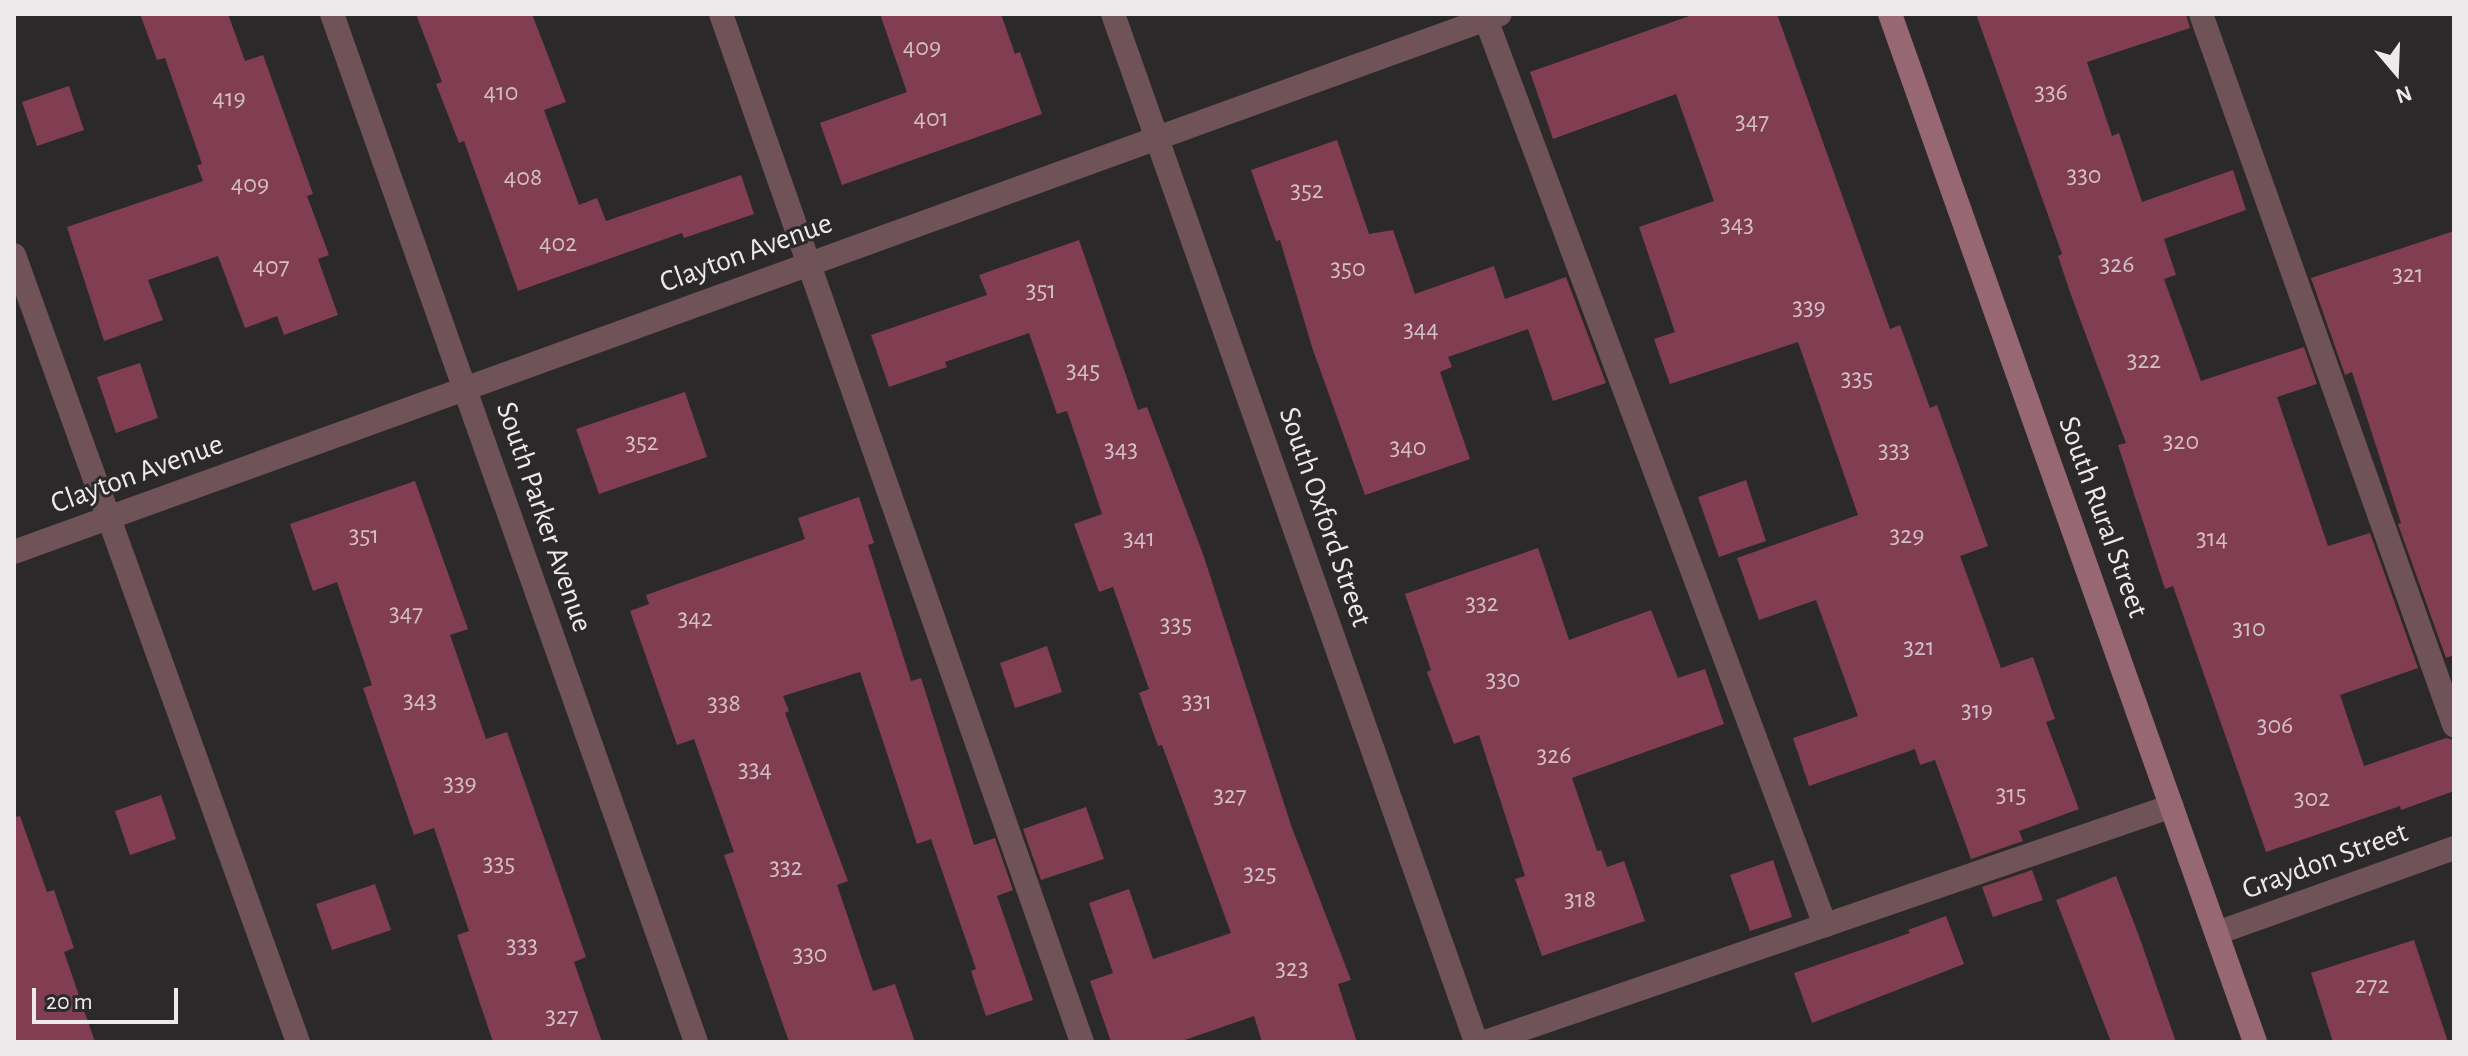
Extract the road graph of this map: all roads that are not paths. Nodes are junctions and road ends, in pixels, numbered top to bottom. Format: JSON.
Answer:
{"nodes":[{"id":1,"x":332,"y":14,"type":"edge"},
{"id":2,"x":721,"y":14,"type":"edge"},
{"id":3,"x":1113,"y":14,"type":"edge"},
{"id":4,"x":1890,"y":14,"type":"edge"},
{"id":5,"x":2201,"y":14,"type":"edge"},
{"id":6,"x":1490,"y":16,"type":"edge"},
{"id":7,"x":1157,"y":137,"type":"junction"},
{"id":8,"x":14,"y":255,"type":"edge"},
{"id":9,"x":810,"y":264,"type":"junction"},
{"id":10,"x":465,"y":388,"type":"junction"},
{"id":11,"x":106,"y":519,"type":"junction"},
{"id":12,"x":14,"y":552,"type":"edge"},
{"id":13,"x":2454,"y":725,"type":"edge"},
{"id":14,"x":2172,"y":806,"type":"junction"},
{"id":15,"x":2454,"y":848,"type":"edge"},
{"id":16,"x":1825,"y":925,"type":"junction"},
{"id":17,"x":2217,"y":933,"type":"junction"},
{"id":18,"x":298,"y":1042,"type":"edge"},
{"id":19,"x":696,"y":1042,"type":"edge"},
{"id":20,"x":1082,"y":1042,"type":"edge"},
{"id":21,"x":1476,"y":1042,"type":"edge"},
{"id":22,"x":1485,"y":1042,"type":"edge"},
{"id":23,"x":2255,"y":1042,"type":"edge"}],
"edges":[{"from":1,"to":10,"type":"street","name":"South Parker Avenue"},
{"from":2,"to":9,"type":"street"},
{"from":3,"to":7,"type":"street","name":"South Oxford Street"},
{"from":4,"to":14,"type":"main road","name":"South Rural Street"},
{"from":5,"to":13,"type":"street"},
{"from":6,"to":7,"type":"street","name":"Clayton Avenue"},
{"from":6,"to":16,"type":"street"},
{"from":7,"to":9,"type":"street","name":"Clayton Avenue"},
{"from":7,"to":21,"type":"street","name":"South Oxford Street"},
{"from":8,"to":11,"type":"street"},
{"from":9,"to":10,"type":"street","name":"Clayton Avenue"},
{"from":9,"to":20,"type":"street"},
{"from":10,"to":11,"type":"street","name":"Clayton Avenue"},
{"from":10,"to":19,"type":"street","name":"South Parker Avenue"},
{"from":11,"to":12,"type":"street","name":"Clayton Avenue"},
{"from":11,"to":18,"type":"street"},
{"from":14,"to":16,"type":"street"},
{"from":14,"to":17,"type":"main road","name":"South Rural Street"},
{"from":15,"to":17,"type":"street","name":"Graydon Street"},
{"from":16,"to":22,"type":"street"},
{"from":17,"to":23,"type":"main road","name":"South Rural Street"}]}
